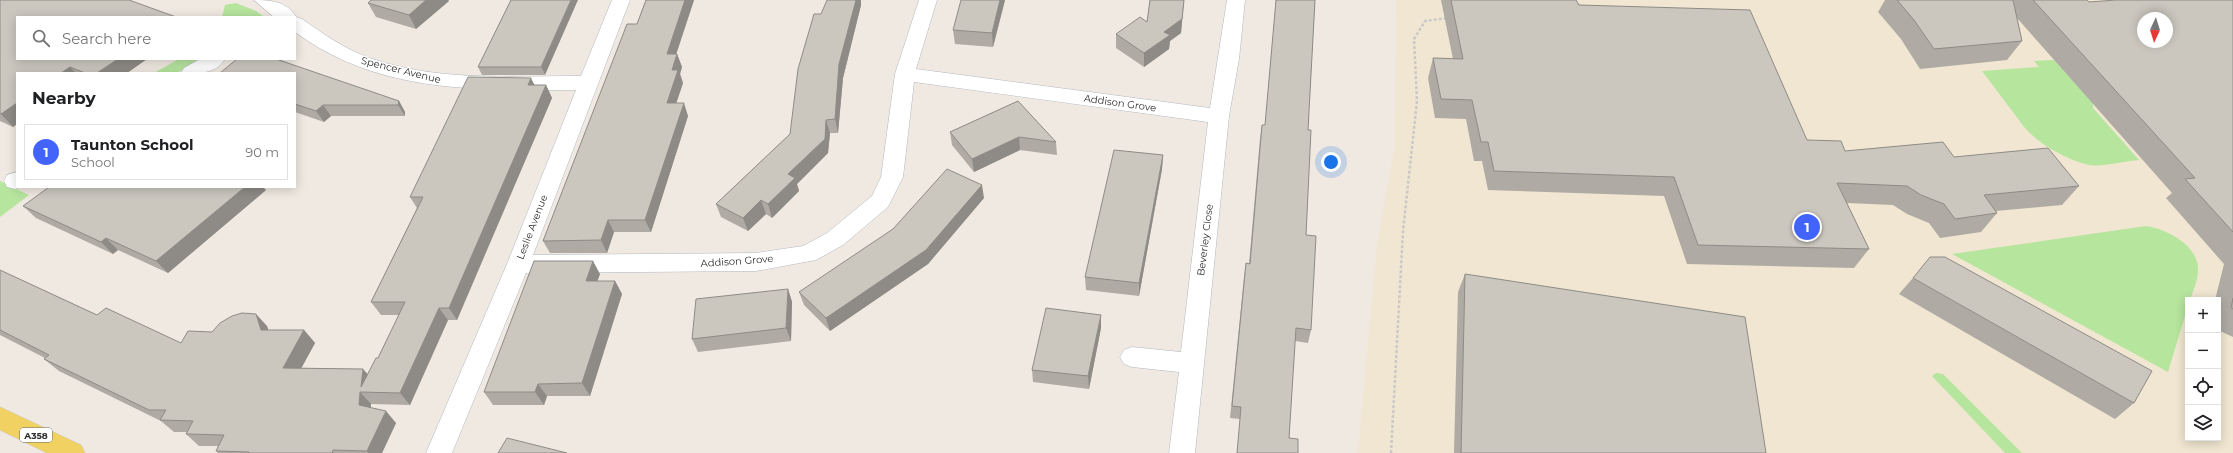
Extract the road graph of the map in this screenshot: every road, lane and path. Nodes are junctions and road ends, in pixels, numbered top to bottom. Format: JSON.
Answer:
{"nodes":[{"id":1,"x":263,"y":0,"type":"edge"},
{"id":2,"x":621,"y":0,"type":"edge"},
{"id":3,"x":928,"y":0,"type":"edge"},
{"id":4,"x":1236,"y":0,"type":"edge"},
{"id":5,"x":286,"y":16,"type":"edge"},
{"id":6,"x":1451,"y":18,"type":"edge"},
{"id":7,"x":296,"y":24,"type":"edge"},
{"id":8,"x":213,"y":60,"type":"edge"},
{"id":9,"x":193,"y":72,"type":"edge"},
{"id":10,"x":904,"y":74,"type":"junction"},
{"id":11,"x":589,"y":83,"type":"junction"},
{"id":12,"x":1219,"y":116,"type":"junction"},
{"id":13,"x":518,"y":264,"type":"junction"},
{"id":14,"x":1132,"y":357,"type":"dead end"},
{"id":15,"x":1190,"y":363,"type":"junction"},
{"id":16,"x":4,"y":424,"type":"edge"},
{"id":17,"x":72,"y":453,"type":"edge"},
{"id":18,"x":439,"y":453,"type":"edge"},
{"id":19,"x":1182,"y":453,"type":"edge"},
{"id":20,"x":1391,"y":453,"type":"edge"}],
"edges":[{"from":1,"to":5,"type":"street"},
{"from":2,"to":11,"type":"street","name":"Leslie Avenue"},
{"from":3,"to":10,"type":"street","name":"Addison Grove"},
{"from":4,"to":12,"type":"street"},
{"from":6,"to":20,"type":"path"},
{"from":7,"to":11,"type":"street","name":"Spencer Avenue"},
{"from":8,"to":9,"type":"street"},
{"from":10,"to":12,"type":"street","name":"Addison Grove"},
{"from":10,"to":13,"type":"street","name":"Addison Grove"},
{"from":11,"to":13,"type":"street","name":"Leslie Avenue"},
{"from":12,"to":15,"type":"street","name":"Beverley Close"},
{"from":13,"to":18,"type":"street","name":"Leslie Avenue"},
{"from":14,"to":15,"type":"street"},
{"from":15,"to":19,"type":"street","name":"Beverley Close"},
{"from":16,"to":17,"type":"main road","number":"A358"}]}
